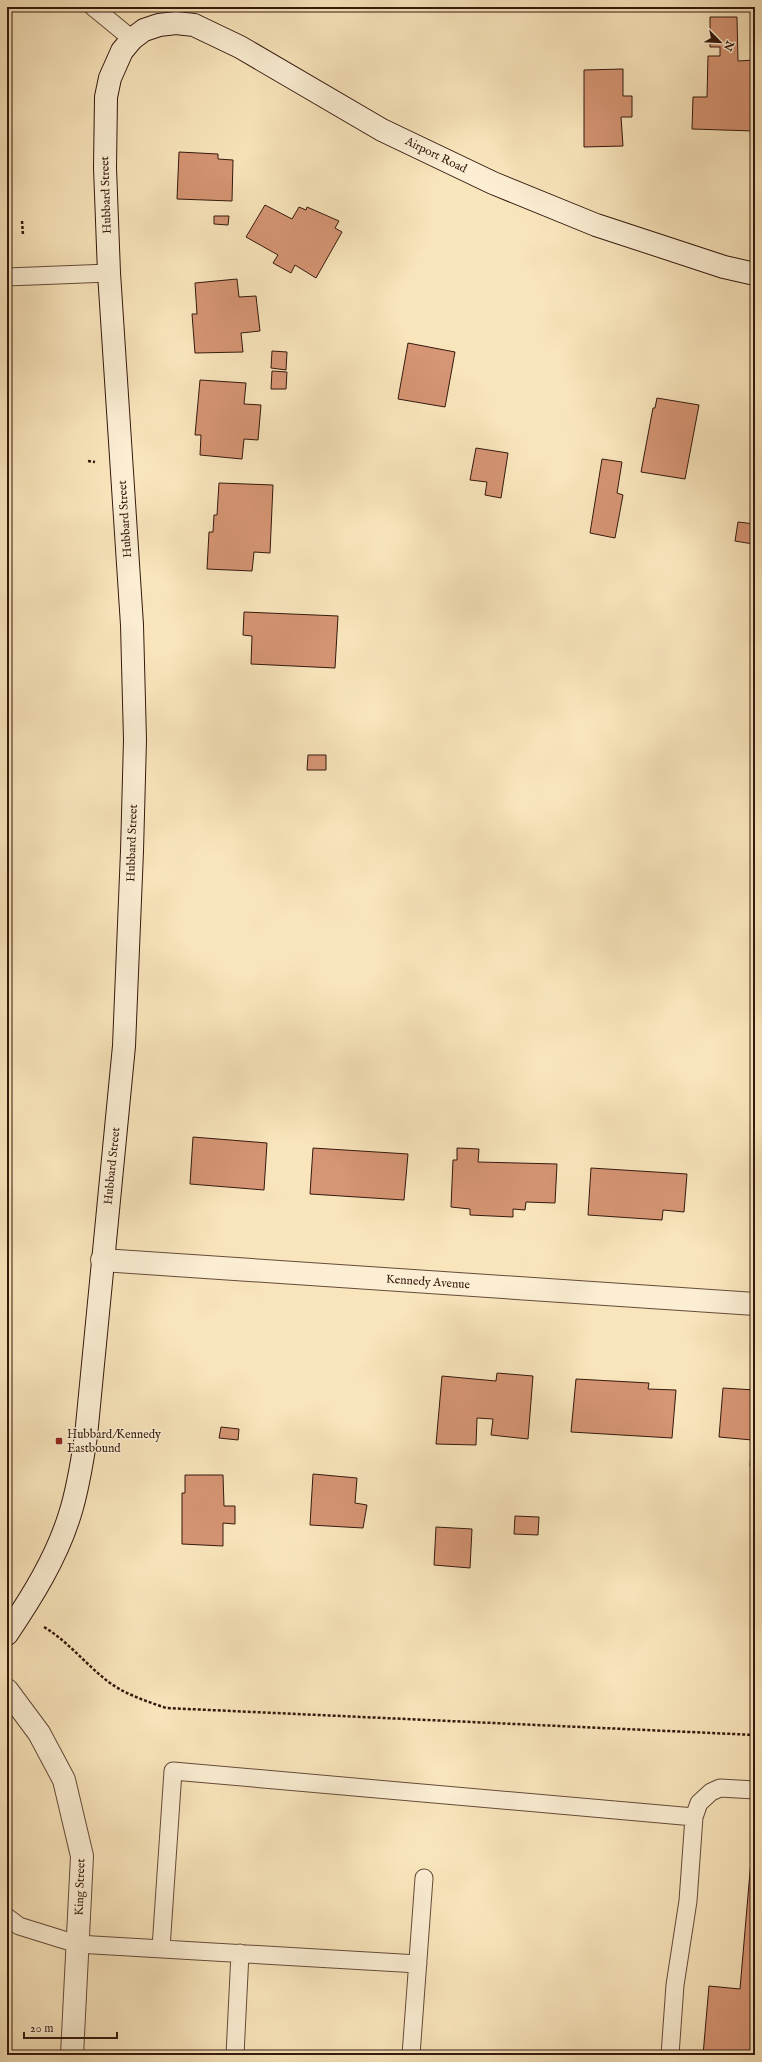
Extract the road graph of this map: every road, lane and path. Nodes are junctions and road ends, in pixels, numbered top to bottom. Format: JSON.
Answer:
{"nodes":[{"id":1,"x":93,"y":7,"type":"edge"},
{"id":2,"x":132,"y":38,"type":"junction"},
{"id":3,"x":22,"y":221,"type":"dead end"},
{"id":4,"x":23,"y":235,"type":"dead end"},
{"id":5,"x":109,"y":273,"type":"junction"},
{"id":6,"x":755,"y":274,"type":"edge"},
{"id":7,"x":7,"y":277,"type":"edge"},
{"id":8,"x":102,"y":1260,"type":"junction"},
{"id":9,"x":755,"y":1304,"type":"edge"},
{"id":10,"x":21,"y":1614,"type":"junction"},
{"id":11,"x":7,"y":1634,"type":"edge"},
{"id":12,"x":7,"y":1690,"type":"edge"},
{"id":13,"x":755,"y":1735,"type":"edge"},
{"id":14,"x":755,"y":1790,"type":"edge"},
{"id":15,"x":694,"y":1817,"type":"junction"},
{"id":16,"x":424,"y":1878,"type":"dead end"},
{"id":17,"x":7,"y":1917,"type":"edge"},
{"id":18,"x":78,"y":1944,"type":"junction"},
{"id":19,"x":161,"y":1948,"type":"junction"},
{"id":20,"x":240,"y":1953,"type":"junction"},
{"id":21,"x":418,"y":1964,"type":"junction"},
{"id":22,"x":72,"y":2055,"type":"edge"},
{"id":23,"x":235,"y":2055,"type":"edge"},
{"id":24,"x":412,"y":2055,"type":"edge"},
{"id":25,"x":670,"y":2055,"type":"edge"}],
"edges":[{"from":1,"to":2,"type":"lane"},
{"from":2,"to":5,"type":"street","name":"Hubbard Street"},
{"from":2,"to":6,"type":"street","name":"Airport Road"},
{"from":3,"to":4,"type":"path"},
{"from":5,"to":7,"type":"lane"},
{"from":5,"to":8,"type":"street","name":"Hubbard Street"},
{"from":8,"to":9,"type":"street","name":"Kennedy Avenue"},
{"from":8,"to":10,"type":"street","name":"Hubbard Street"},
{"from":10,"to":11,"type":"street","name":"Hubbard Street"},
{"from":10,"to":13,"type":"path"},
{"from":12,"to":18,"type":"street","name":"King Street"},
{"from":14,"to":15,"type":"lane"},
{"from":15,"to":19,"type":"lane"},
{"from":15,"to":25,"type":"lane"},
{"from":16,"to":21,"type":"lane"},
{"from":17,"to":18,"type":"lane"},
{"from":18,"to":19,"type":"lane"},
{"from":18,"to":22,"type":"street","name":"King Street"},
{"from":19,"to":20,"type":"lane"},
{"from":20,"to":21,"type":"lane"},
{"from":20,"to":23,"type":"lane"},
{"from":21,"to":24,"type":"lane"}]}
